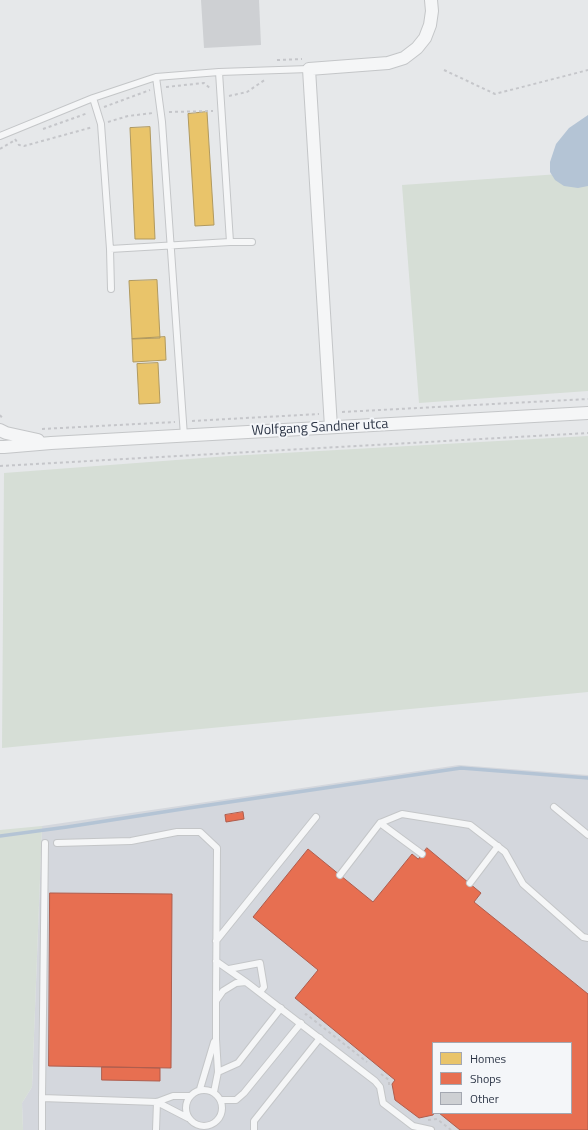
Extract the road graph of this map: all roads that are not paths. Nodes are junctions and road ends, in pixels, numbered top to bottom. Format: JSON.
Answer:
{"nodes":[{"id":1,"x":431,"y":0,"type":"edge"},
{"id":2,"x":306,"y":64,"type":"junction"},
{"id":3,"x":219,"y":72,"type":"junction"},
{"id":4,"x":156,"y":77,"type":"junction"},
{"id":5,"x":93,"y":98,"type":"junction"},
{"id":6,"x":0,"y":136,"type":"edge"},
{"id":7,"x":230,"y":242,"type":"junction"},
{"id":8,"x":252,"y":242,"type":"dead end"},
{"id":9,"x":170,"y":246,"type":"junction"},
{"id":10,"x":110,"y":250,"type":"junction"},
{"id":11,"x":111,"y":289,"type":"dead end"},
{"id":12,"x":588,"y":413,"type":"edge"},
{"id":13,"x":331,"y":427,"type":"junction"},
{"id":14,"x":0,"y":430,"type":"edge"},
{"id":15,"x":184,"y":436,"type":"junction"},
{"id":16,"x":51,"y":443,"type":"junction"},
{"id":17,"x":0,"y":446,"type":"edge"},
{"id":18,"x":554,"y":807,"type":"dead end"},
{"id":19,"x":316,"y":817,"type":"dead end"},
{"id":20,"x":380,"y":823,"type":"junction"},
{"id":21,"x":588,"y":835,"type":"edge"},
{"id":22,"x":45,"y":843,"type":"dead end"},
{"id":23,"x":57,"y":843,"type":"dead end"},
{"id":24,"x":498,"y":846,"type":"junction"},
{"id":25,"x":422,"y":854,"type":"dead end"},
{"id":26,"x":340,"y":875,"type":"dead end"},
{"id":27,"x":470,"y":883,"type":"dead end"},
{"id":28,"x":588,"y":938,"type":"edge"},
{"id":29,"x":216,"y":941,"type":"junction"},
{"id":30,"x":216,"y":961,"type":"junction"},
{"id":31,"x":229,"y":969,"type":"junction"},
{"id":32,"x":246,"y":982,"type":"junction"},
{"id":33,"x":260,"y":992,"type":"junction"},
{"id":34,"x":216,"y":1001,"type":"junction"},
{"id":35,"x":281,"y":1008,"type":"junction"},
{"id":36,"x":301,"y":1023,"type":"junction"},
{"id":37,"x":320,"y":1038,"type":"junction"},
{"id":38,"x":216,"y":1039,"type":"junction"},
{"id":39,"x":218,"y":1072,"type":"junction"},
{"id":40,"x":200,"y":1090,"type":"junction"},
{"id":41,"x":214,"y":1092,"type":"junction"},
{"id":42,"x":189,"y":1096,"type":"junction"},
{"id":43,"x":42,"y":1098,"type":"junction"},
{"id":44,"x":221,"y":1100,"type":"junction"},
{"id":45,"x":157,"y":1102,"type":"junction"},
{"id":46,"x":188,"y":1118,"type":"junction"},
{"id":47,"x":194,"y":1127,"type":"edge"},
{"id":48,"x":210,"y":1127,"type":"edge"},
{"id":49,"x":42,"y":1130,"type":"edge"},
{"id":50,"x":156,"y":1130,"type":"edge"},
{"id":51,"x":254,"y":1130,"type":"edge"},
{"id":52,"x":431,"y":1130,"type":"edge"}],
"edges":[{"from":1,"to":2,"type":"street"},
{"from":2,"to":3,"type":"lane"},
{"from":2,"to":13,"type":"street"},
{"from":3,"to":4,"type":"lane"},
{"from":3,"to":7,"type":"lane"},
{"from":4,"to":5,"type":"lane"},
{"from":4,"to":9,"type":"lane"},
{"from":5,"to":6,"type":"lane"},
{"from":5,"to":10,"type":"lane"},
{"from":7,"to":8,"type":"lane"},
{"from":7,"to":9,"type":"lane"},
{"from":9,"to":10,"type":"lane"},
{"from":9,"to":15,"type":"lane"},
{"from":10,"to":11,"type":"lane"},
{"from":12,"to":13,"type":"street","name":"Wolfgang Sandner utca"},
{"from":13,"to":15,"type":"street","name":"Wolfgang Sandner utca"},
{"from":14,"to":16,"type":"street","name":"Wolfgang Sandner utca"},
{"from":15,"to":16,"type":"street","name":"Wolfgang Sandner utca"},
{"from":16,"to":17,"type":"street","name":"Wolfgang Sandner utca"},
{"from":18,"to":21,"type":"lane"},
{"from":19,"to":29,"type":"lane"},
{"from":20,"to":24,"type":"lane"},
{"from":20,"to":25,"type":"lane"},
{"from":20,"to":26,"type":"lane"},
{"from":22,"to":43,"type":"lane"},
{"from":23,"to":29,"type":"lane"},
{"from":24,"to":27,"type":"lane"},
{"from":24,"to":28,"type":"lane"},
{"from":29,"to":30,"type":"lane"},
{"from":30,"to":31,"type":"lane"},
{"from":30,"to":34,"type":"lane"},
{"from":31,"to":32,"type":"lane"},
{"from":31,"to":33,"type":"lane"},
{"from":32,"to":33,"type":"lane"},
{"from":32,"to":34,"type":"lane"},
{"from":33,"to":35,"type":"lane"},
{"from":34,"to":38,"type":"lane"},
{"from":35,"to":36,"type":"lane"},
{"from":35,"to":39,"type":"lane"},
{"from":36,"to":37,"type":"lane"},
{"from":36,"to":44,"type":"lane"},
{"from":37,"to":51,"type":"lane"},
{"from":37,"to":52,"type":"lane"},
{"from":38,"to":39,"type":"lane"},
{"from":38,"to":40,"type":"lane"},
{"from":39,"to":41,"type":"lane"},
{"from":40,"to":41,"type":"lane"},
{"from":40,"to":42,"type":"lane"},
{"from":41,"to":44,"type":"lane"},
{"from":42,"to":45,"type":"lane"},
{"from":42,"to":46,"type":"lane"},
{"from":43,"to":45,"type":"lane"},
{"from":43,"to":49,"type":"lane"},
{"from":44,"to":48,"type":"lane"},
{"from":45,"to":46,"type":"lane"},
{"from":45,"to":50,"type":"lane"},
{"from":46,"to":47,"type":"lane"},
{"from":47,"to":48,"type":"lane"}]}
